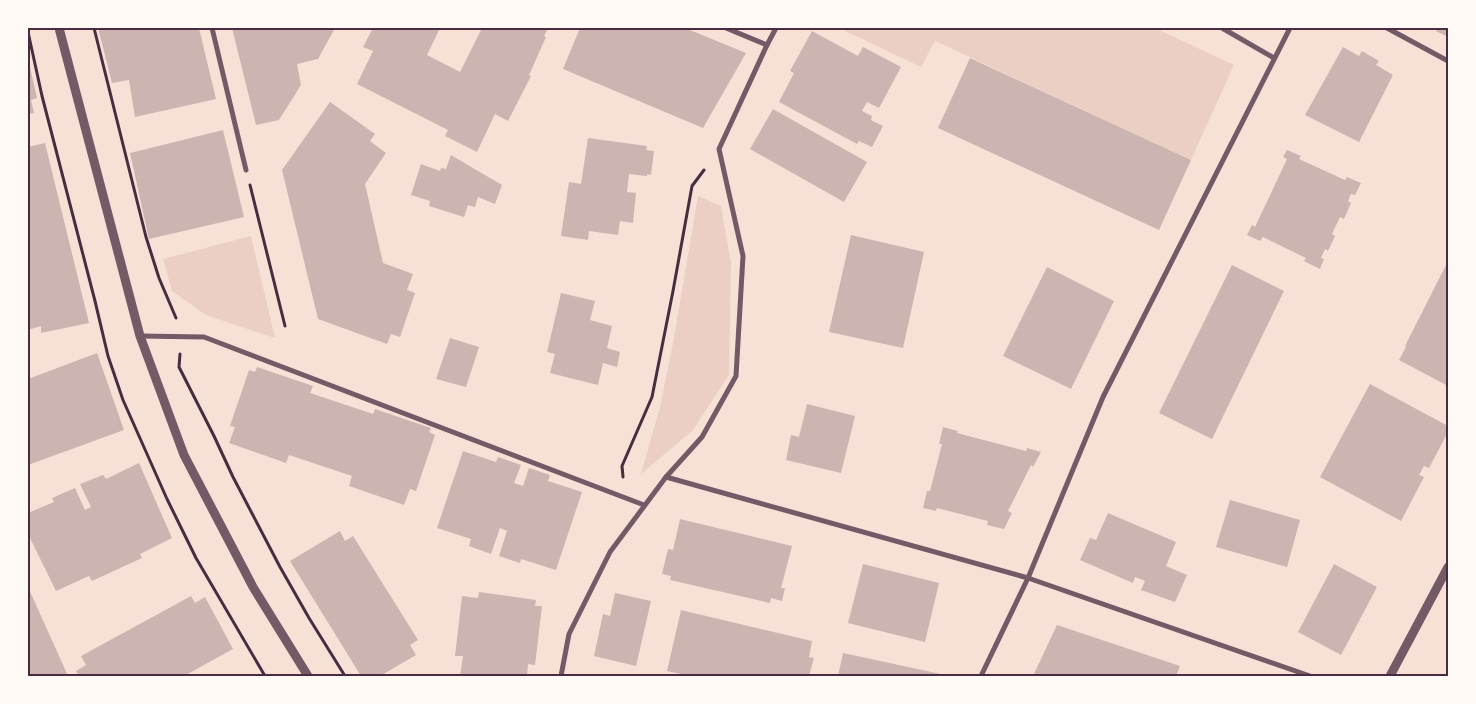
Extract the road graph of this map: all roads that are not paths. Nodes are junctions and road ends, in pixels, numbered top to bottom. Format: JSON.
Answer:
{"nodes":[{"id":1,"x":59,"y":28,"type":"edge"},
{"id":2,"x":212,"y":28,"type":"edge"},
{"id":3,"x":726,"y":28,"type":"edge"},
{"id":4,"x":776,"y":28,"type":"edge"},
{"id":5,"x":1222,"y":28,"type":"edge"},
{"id":6,"x":1290,"y":28,"type":"edge"},
{"id":7,"x":1387,"y":28,"type":"edge"},
{"id":8,"x":767,"y":45,"type":"junction"},
{"id":9,"x":1274,"y":58,"type":"junction"},
{"id":10,"x":1448,"y":61,"type":"edge"},
{"id":11,"x":246,"y":170,"type":"road end"},
{"id":12,"x":140,"y":336,"type":"junction"},
{"id":13,"x":666,"y":477,"type":"junction"},
{"id":14,"x":644,"y":505,"type":"junction"},
{"id":15,"x":1448,"y":566,"type":"edge"},
{"id":16,"x":1028,"y":578,"type":"junction"},
{"id":17,"x":308,"y":676,"type":"edge"},
{"id":18,"x":561,"y":676,"type":"edge"},
{"id":19,"x":981,"y":676,"type":"edge"},
{"id":20,"x":1310,"y":676,"type":"edge"},
{"id":21,"x":1390,"y":676,"type":"edge"}],
"edges":[{"from":1,"to":12,"type":"street"},
{"from":2,"to":11,"type":"street"},
{"from":3,"to":8,"type":"street"},
{"from":4,"to":8,"type":"street"},
{"from":5,"to":9,"type":"street"},
{"from":6,"to":9,"type":"street"},
{"from":7,"to":10,"type":"street"},
{"from":8,"to":13,"type":"street"},
{"from":9,"to":16,"type":"street"},
{"from":12,"to":14,"type":"street"},
{"from":12,"to":17,"type":"street"},
{"from":13,"to":14,"type":"street"},
{"from":13,"to":16,"type":"street"},
{"from":14,"to":18,"type":"street"},
{"from":15,"to":21,"type":"street"},
{"from":16,"to":19,"type":"street"},
{"from":16,"to":20,"type":"street"}]}
